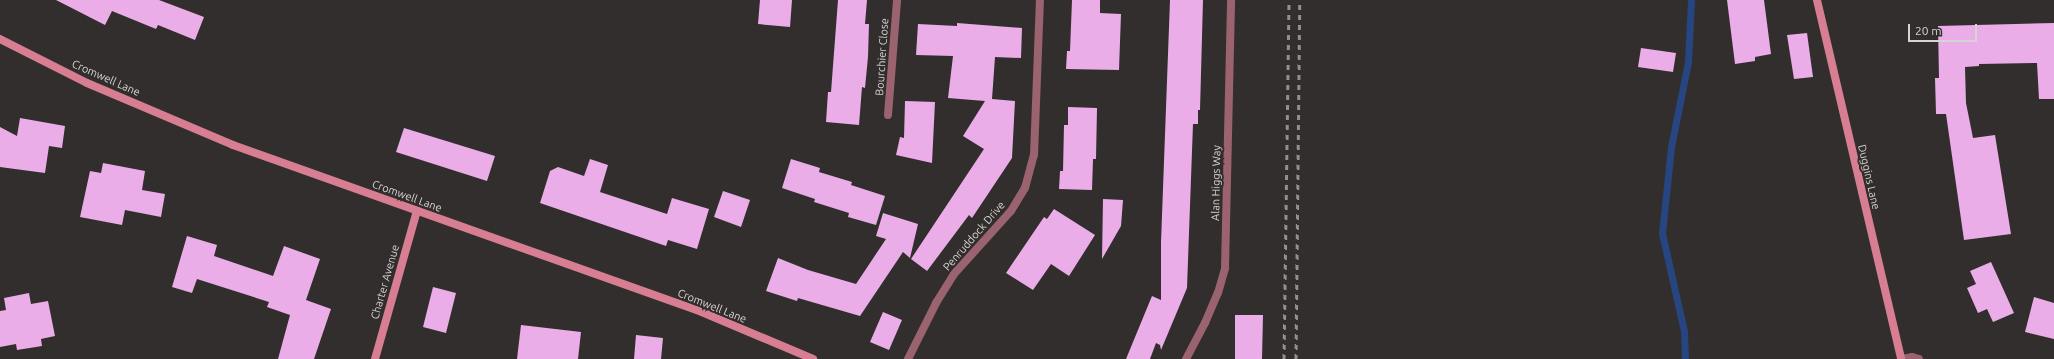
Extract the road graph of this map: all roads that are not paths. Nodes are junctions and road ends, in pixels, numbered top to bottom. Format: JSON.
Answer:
{"nodes":[{"id":1,"x":897,"y":0,"type":"edge"},
{"id":2,"x":1040,"y":0,"type":"edge"},
{"id":3,"x":1231,"y":0,"type":"edge"},
{"id":4,"x":1817,"y":0,"type":"edge"},
{"id":5,"x":0,"y":39,"type":"edge"},
{"id":6,"x":888,"y":115,"type":"dead end"},
{"id":7,"x":417,"y":211,"type":"junction"},
{"id":8,"x":375,"y":359,"type":"edge"},
{"id":9,"x":813,"y":359,"type":"edge"},
{"id":10,"x":908,"y":359,"type":"edge"},
{"id":11,"x":1186,"y":359,"type":"edge"},
{"id":12,"x":1901,"y":359,"type":"edge"},
{"id":13,"x":1919,"y":359,"type":"edge"}],
"edges":[{"from":1,"to":6,"type":"street","name":"Bourchier Close"},
{"from":2,"to":10,"type":"street","name":"Penruddock Drive"},
{"from":3,"to":11,"type":"street","name":"Alan Higgs Way"},
{"from":4,"to":12,"type":"street","name":"Duggins Lane"},
{"from":5,"to":7,"type":"street","name":"Cromwell Lane"},
{"from":7,"to":8,"type":"street","name":"Charter Avenue"},
{"from":7,"to":9,"type":"street","name":"Cromwell Lane"},
{"from":12,"to":13,"type":"street"}]}
